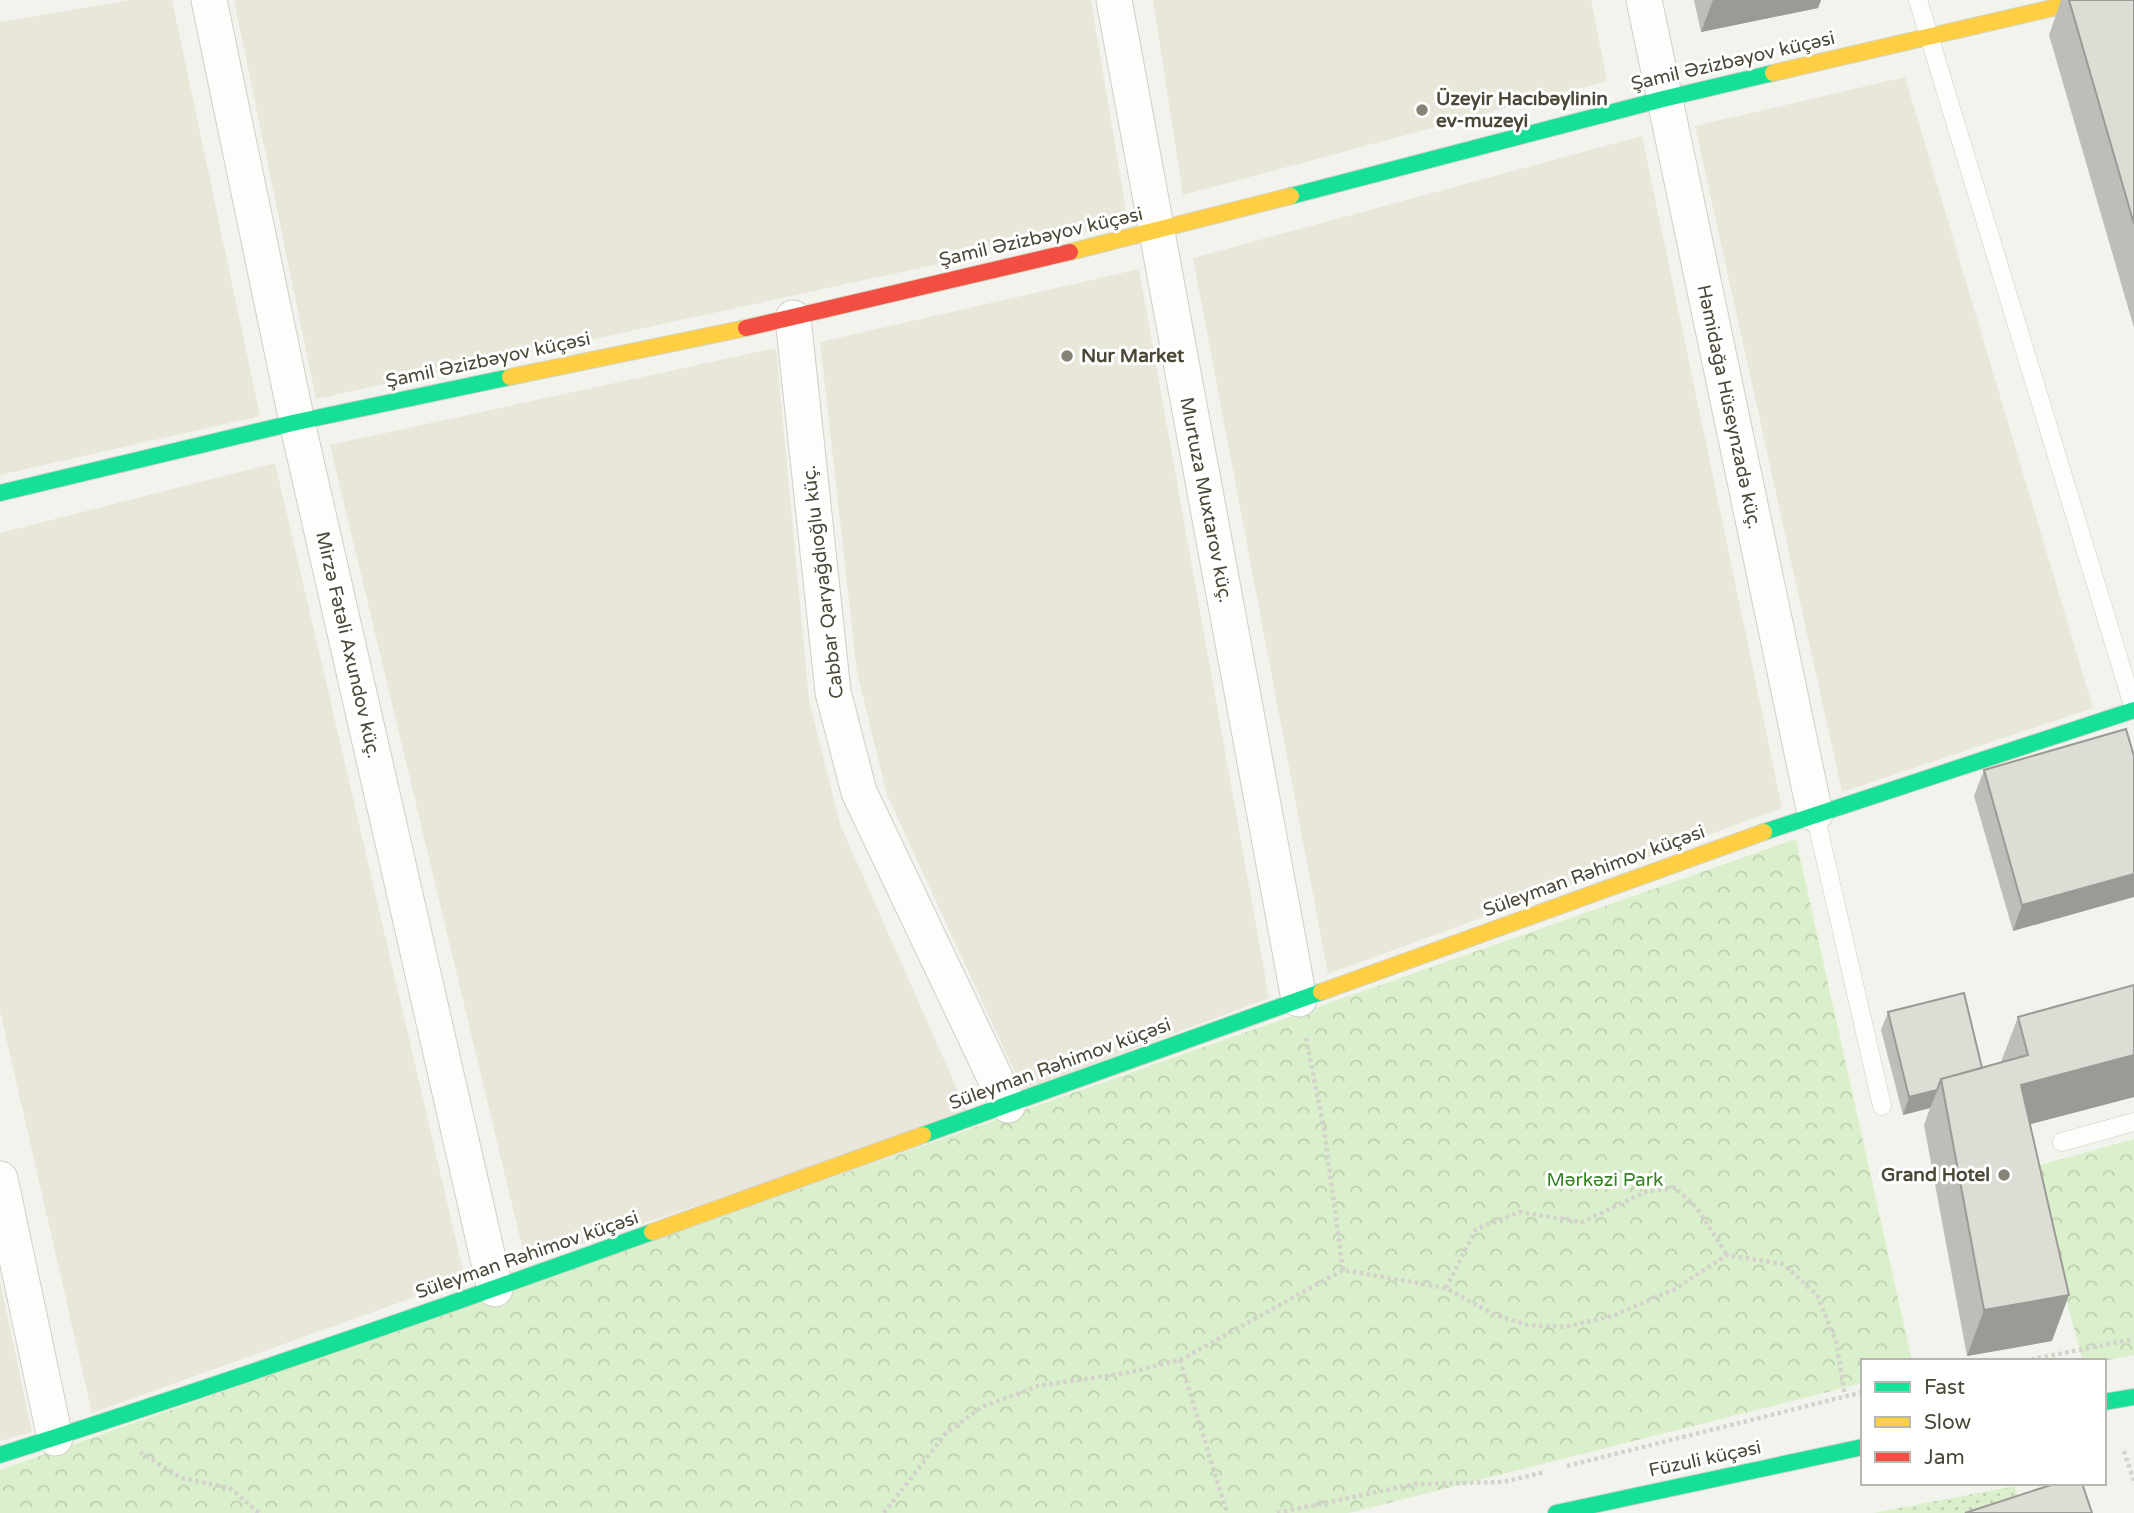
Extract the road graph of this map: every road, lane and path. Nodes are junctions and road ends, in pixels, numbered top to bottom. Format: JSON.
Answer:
{"nodes":[{"id":1,"x":209,"y":0,"type":"edge"},
{"id":2,"x":1114,"y":0,"type":"edge"},
{"id":3,"x":1644,"y":0,"type":"edge"},
{"id":4,"x":1917,"y":0,"type":"edge"},
{"id":5,"x":2087,"y":0,"type":"edge"},
{"id":6,"x":1928,"y":38,"type":"junction"},
{"id":7,"x":1663,"y":99,"type":"junction"},
{"id":8,"x":1156,"y":231,"type":"junction"},
{"id":9,"x":793,"y":318,"type":"junction"},
{"id":10,"x":297,"y":422,"type":"junction"},
{"id":11,"x":0,"y":493,"type":"edge"},
{"id":12,"x":2134,"y":710,"type":"edge"},
{"id":13,"x":1815,"y":814,"type":"junction"},
{"id":14,"x":1299,"y":999,"type":"junction"},
{"id":15,"x":1008,"y":1105,"type":"junction"},
{"id":16,"x":1882,"y":1106,"type":"dead end"},
{"id":17,"x":2134,"y":1122,"type":"edge"},
{"id":18,"x":2062,"y":1142,"type":"dead end"},
{"id":19,"x":0,"y":1180,"type":"edge"},
{"id":20,"x":1727,"y":1255,"type":"junction"},
{"id":21,"x":1343,"y":1270,"type":"junction"},
{"id":22,"x":1446,"y":1288,"type":"junction"},
{"id":23,"x":495,"y":1289,"type":"junction"},
{"id":24,"x":2134,"y":1339,"type":"edge"},
{"id":25,"x":2034,"y":1359,"type":"edge"},
{"id":26,"x":1180,"y":1360,"type":"junction"},
{"id":27,"x":1861,"y":1392,"type":"edge"},
{"id":28,"x":1845,"y":1396,"type":"junction"},
{"id":29,"x":2134,"y":1397,"type":"edge"},
{"id":30,"x":2106,"y":1402,"type":"edge"},
{"id":31,"x":125,"y":1415,"type":"junction"},
{"id":32,"x":55,"y":1438,"type":"junction"},
{"id":33,"x":1861,"y":1447,"type":"edge"},
{"id":34,"x":2123,"y":1451,"type":"dead end"},
{"id":35,"x":0,"y":1455,"type":"edge"},
{"id":36,"x":2134,"y":1481,"type":"edge"},
{"id":37,"x":259,"y":1513,"type":"edge"},
{"id":38,"x":884,"y":1513,"type":"edge"},
{"id":39,"x":1227,"y":1513,"type":"edge"},
{"id":40,"x":1277,"y":1513,"type":"edge"},
{"id":41,"x":1556,"y":1513,"type":"edge"}],
"edges":[{"from":1,"to":10,"type":"street","name":"Mirzə Fətəli Axundov küç."},
{"from":2,"to":8,"type":"street","name":"Murtuza Muxtarov küç."},
{"from":3,"to":7,"type":"street","name":"Həmidağa Hüseynzadə küç."},
{"from":4,"to":6,"type":"lane"},
{"from":5,"to":6,"type":"street","name":"Şamil Əzizbəyov küçəsi"},
{"from":6,"to":7,"type":"street","name":"Şamil Əzizbəyov küçəsi"},
{"from":6,"to":12,"type":"lane"},
{"from":7,"to":8,"type":"street","name":"Şamil Əzizbəyov küçəsi"},
{"from":7,"to":13,"type":"street","name":"Həmidağa Hüseynzadə küç."},
{"from":8,"to":9,"type":"street","name":"Şamil Əzizbəyov küçəsi"},
{"from":8,"to":14,"type":"street","name":"Murtuza Muxtarov küç."},
{"from":9,"to":10,"type":"street","name":"Şamil Əzizbəyov küçəsi"},
{"from":9,"to":15,"type":"street","name":"Cabbar Qaryağdıoğlu küç."},
{"from":10,"to":11,"type":"street","name":"Şamil Əzizbəyov küçəsi"},
{"from":10,"to":23,"type":"street","name":"Mirzə Fətəli Axundov küç."},
{"from":12,"to":13,"type":"street","name":"Süleyman Rəhimov küçəsi"},
{"from":13,"to":14,"type":"street","name":"Süleyman Rəhimov küçəsi"},
{"from":13,"to":16,"type":"lane"},
{"from":14,"to":15,"type":"street","name":"Süleyman Rəhimov küçəsi"},
{"from":14,"to":21,"type":"path"},
{"from":15,"to":23,"type":"street","name":"Süleyman Rəhimov küçəsi"},
{"from":17,"to":18,"type":"lane"},
{"from":19,"to":32,"type":"street"},
{"from":20,"to":22,"type":"path"},
{"from":20,"to":22,"type":"path"},
{"from":20,"to":28,"type":"path"},
{"from":21,"to":22,"type":"path"},
{"from":21,"to":26,"type":"path"},
{"from":23,"to":31,"type":"street","name":"Süleyman Rəhimov küçəsi"},
{"from":24,"to":25,"type":"path"},
{"from":26,"to":38,"type":"path"},
{"from":26,"to":39,"type":"path"},
{"from":27,"to":28,"type":"path"},
{"from":28,"to":40,"type":"path"},
{"from":29,"to":30,"type":"street"},
{"from":31,"to":32,"type":"street","name":"Süleyman Rəhimov küçəsi"},
{"from":31,"to":37,"type":"path"},
{"from":32,"to":35,"type":"street","name":"Süleyman Rəhimov küçəsi"},
{"from":33,"to":41,"type":"street","name":"Füzuli küçəsi"},
{"from":34,"to":36,"type":"path"}]}
